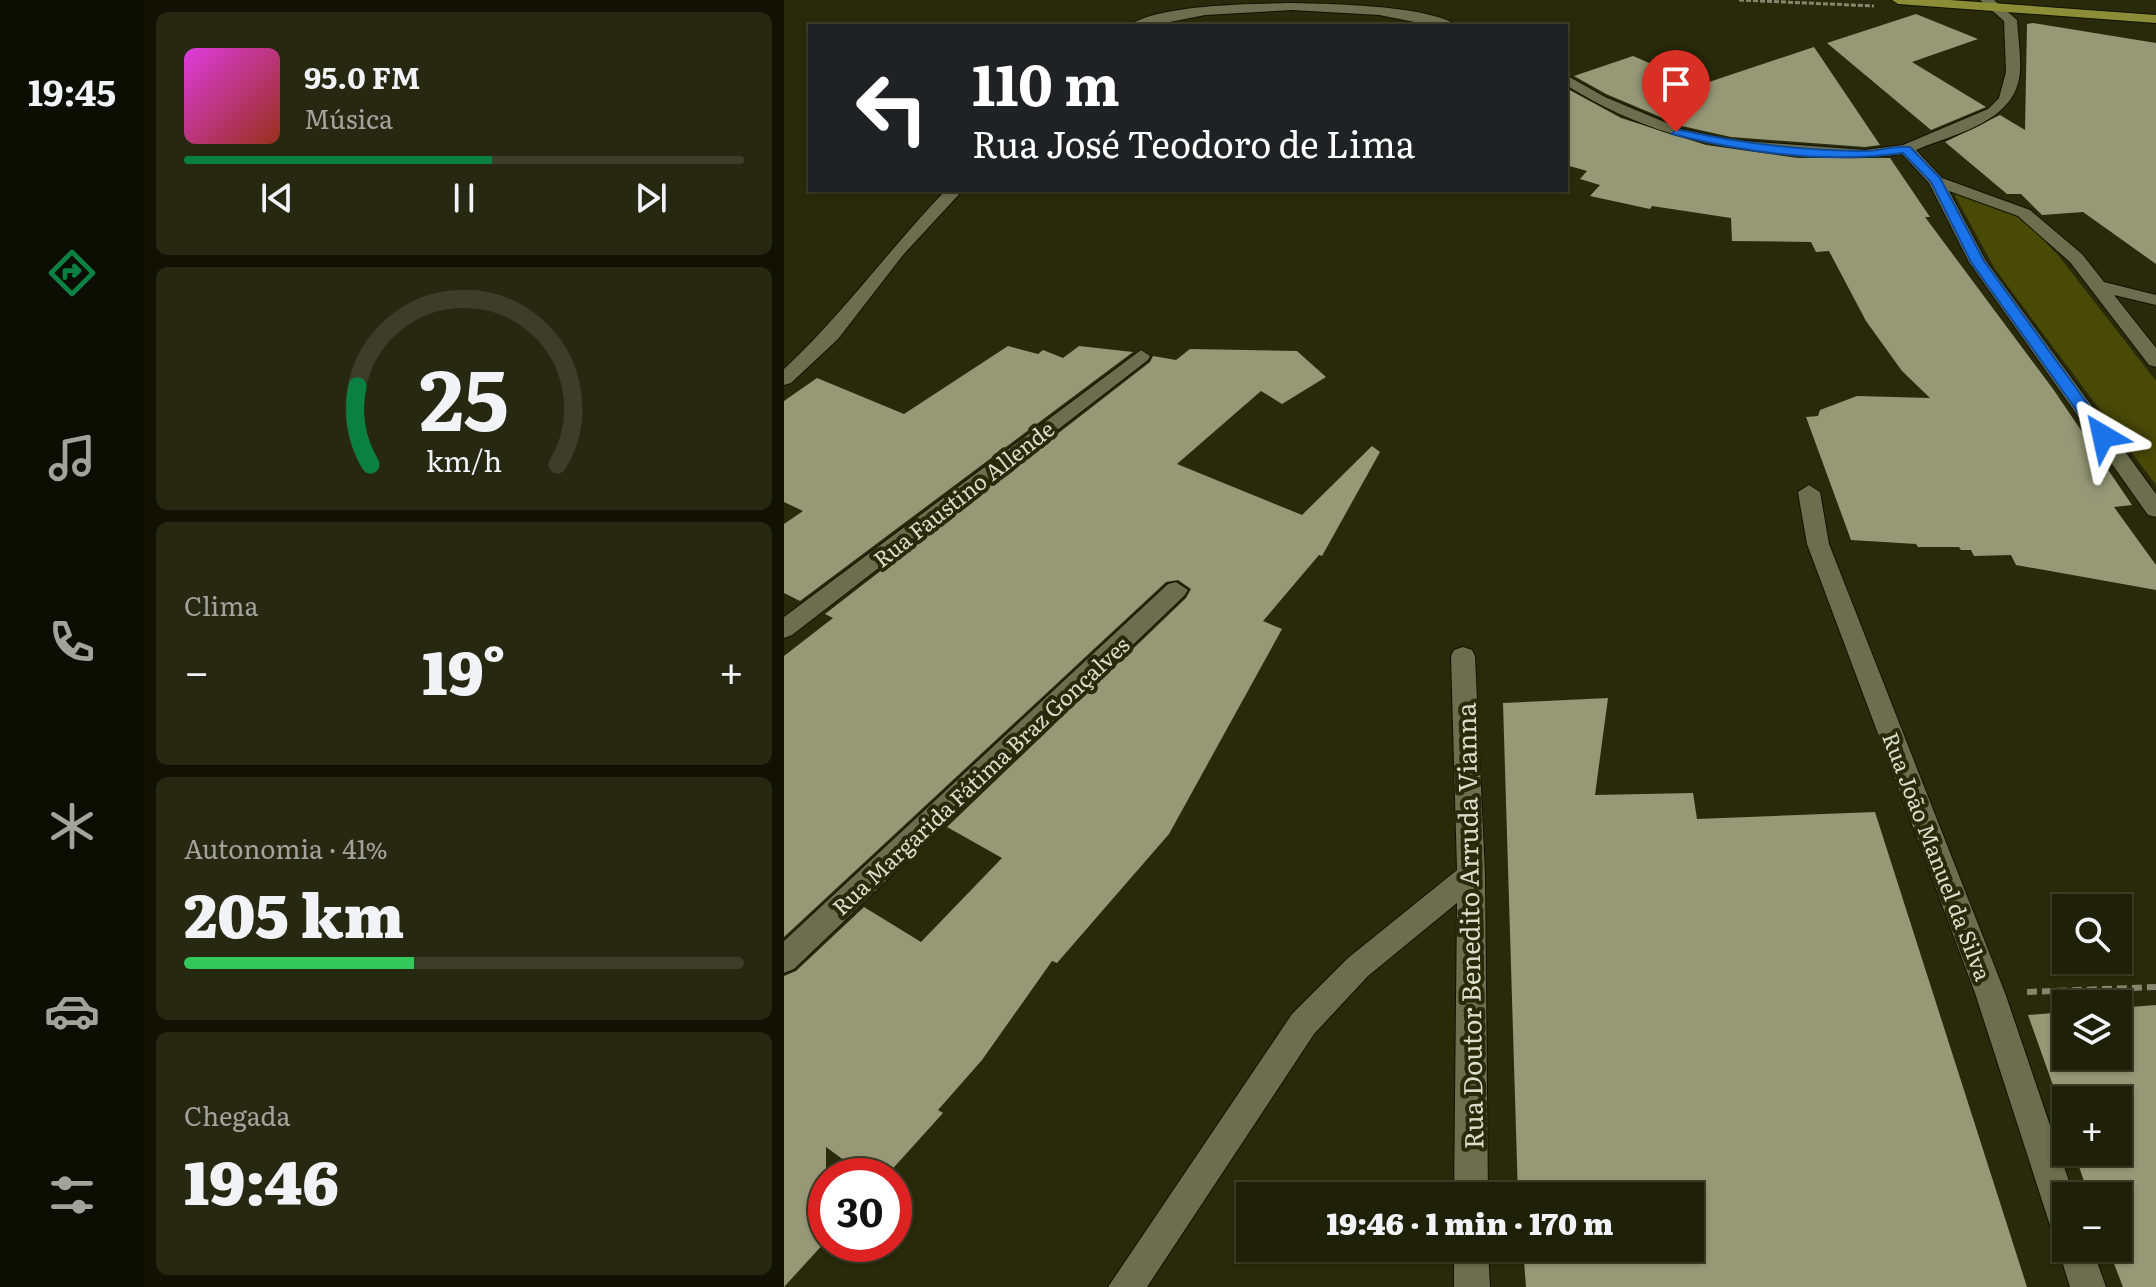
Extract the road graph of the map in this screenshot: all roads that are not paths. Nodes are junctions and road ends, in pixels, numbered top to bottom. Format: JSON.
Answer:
{"nodes":[{"id":1,"x":1898,"y":0,"type":"edge"},
{"id":2,"x":1989,"y":3,"type":"edge"},
{"id":3,"x":2156,"y":19,"type":"edge"},
{"id":4,"x":1141,"y":24,"type":"edge"},
{"id":5,"x":1442,"y":24,"type":"edge"},
{"id":6,"x":1568,"y":80,"type":"edge"},
{"id":7,"x":1906,"y":149,"type":"junction"},
{"id":8,"x":1936,"y":181,"type":"junction"},
{"id":9,"x":953,"y":192,"type":"edge"},
{"id":10,"x":2098,"y":286,"type":"junction"},
{"id":11,"x":2156,"y":300,"type":"edge"},
{"id":12,"x":1141,"y":356,"type":"dead end"},
{"id":13,"x":2156,"y":361,"type":"edge"},
{"id":14,"x":784,"y":379,"type":"edge"},
{"id":15,"x":1809,"y":492,"type":"dead end"},
{"id":16,"x":2156,"y":510,"type":"edge"},
{"id":17,"x":1176,"y":590,"type":"dead end"},
{"id":18,"x":784,"y":629,"type":"edge"},
{"id":19,"x":1463,"y":656,"type":"dead end"},
{"id":20,"x":1471,"y":875,"type":"junction"},
{"id":21,"x":784,"y":960,"type":"edge"},
{"id":22,"x":1471,"y":1182,"type":"edge"},
{"id":23,"x":2053,"y":1182,"type":"edge"},
{"id":24,"x":1471,"y":1262,"type":"edge"},
{"id":25,"x":2080,"y":1262,"type":"edge"},
{"id":26,"x":1126,"y":1287,"type":"edge"},
{"id":27,"x":1472,"y":1287,"type":"edge"},
{"id":28,"x":2088,"y":1287,"type":"edge"}],
"edges":[{"from":1,"to":2,"type":"main road"},
{"from":2,"to":3,"type":"main road"},
{"from":2,"to":7,"type":"street"},
{"from":4,"to":5,"type":"street"},
{"from":6,"to":7,"type":"street"},
{"from":7,"to":8,"type":"street"},
{"from":8,"to":10,"type":"street"},
{"from":8,"to":16,"type":"street"},
{"from":9,"to":14,"type":"street"},
{"from":10,"to":11,"type":"street"},
{"from":10,"to":13,"type":"street"},
{"from":12,"to":18,"type":"street","name":"Rua Faustino Allende"},
{"from":15,"to":23,"type":"street","name":"Rua João Manuel da Silva"},
{"from":17,"to":21,"type":"street","name":"Rua Margarida Fátima Braz Gonçalves"},
{"from":19,"to":20,"type":"street","name":"Rua Doutor Benedito Arruda Vianna"},
{"from":20,"to":22,"type":"street","name":"Rua Doutor Benedito Arruda Vianna"},
{"from":20,"to":26,"type":"street"},
{"from":24,"to":27,"type":"street"},
{"from":25,"to":28,"type":"street"}]}
